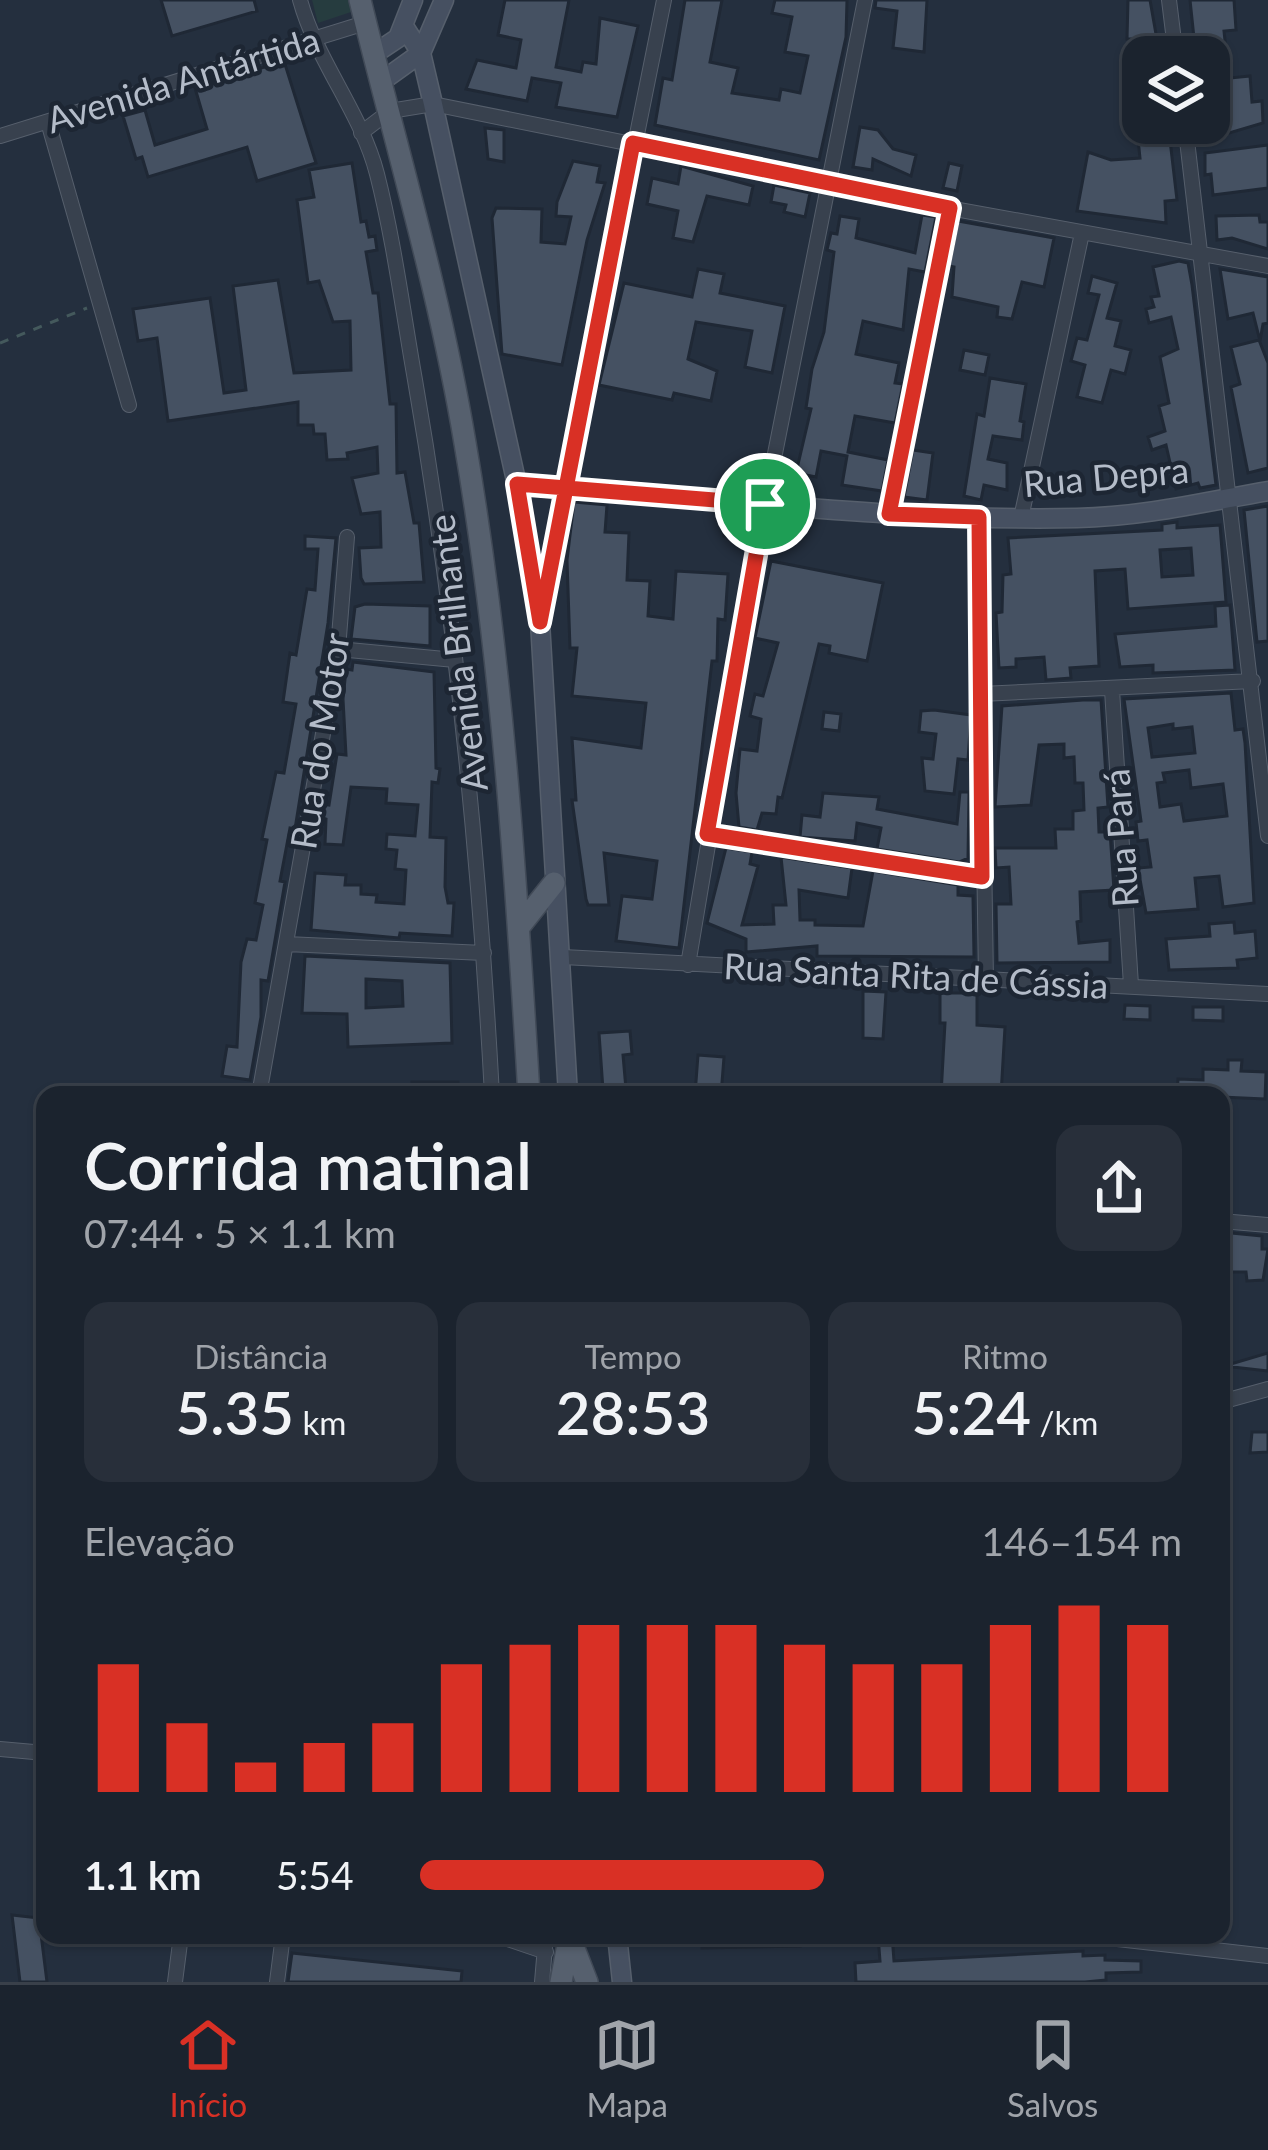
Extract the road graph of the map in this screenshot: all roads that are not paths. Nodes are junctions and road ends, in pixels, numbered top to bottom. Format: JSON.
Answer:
{"nodes":[{"id":1,"x":301,"y":0,"type":"edge"},
{"id":2,"x":360,"y":0,"type":"edge"},
{"id":3,"x":413,"y":0,"type":"edge"},
{"id":4,"x":444,"y":0,"type":"edge"},
{"id":5,"x":664,"y":0,"type":"edge"},
{"id":6,"x":865,"y":0,"type":"edge"},
{"id":7,"x":1169,"y":0,"type":"edge"},
{"id":8,"x":365,"y":23,"type":"junction"},
{"id":9,"x":405,"y":28,"type":"junction"},
{"id":10,"x":1173,"y":36,"type":"edge"},
{"id":11,"x":311,"y":41,"type":"junction"},
{"id":12,"x":421,"y":53,"type":"junction"},
{"id":13,"x":374,"y":54,"type":"junction"},
{"id":14,"x":382,"y":81,"type":"junction"},
{"id":15,"x":434,"y":104,"type":"junction"},
{"id":16,"x":390,"y":111,"type":"junction"},
{"id":17,"x":48,"y":122,"type":"junction"},
{"id":18,"x":361,"y":133,"type":"junction"},
{"id":19,"x":0,"y":136,"type":"edge"},
{"id":20,"x":633,"y":143,"type":"junction"},
{"id":21,"x":1187,"y":144,"type":"edge"},
{"id":22,"x":828,"y":184,"type":"junction"},
{"id":23,"x":950,"y":208,"type":"junction"},
{"id":24,"x":1082,"y":232,"type":"junction"},
{"id":25,"x":1201,"y":254,"type":"junction"},
{"id":26,"x":1268,"y":266,"type":"edge"},
{"id":27,"x":129,"y":405,"type":"dead end"},
{"id":28,"x":517,"y":484,"type":"junction"},
{"id":29,"x":563,"y":488,"type":"junction"},
{"id":30,"x":1268,"y":491,"type":"edge"},
{"id":31,"x":1232,"y":497,"type":"junction"},
{"id":32,"x":765,"y":504,"type":"junction"},
{"id":33,"x":889,"y":514,"type":"junction"},
{"id":34,"x":979,"y":517,"type":"junction"},
{"id":35,"x":1021,"y":518,"type":"junction"},
{"id":36,"x":347,"y":537,"type":"dead end"},
{"id":37,"x":540,"y":622,"type":"junction"},
{"id":38,"x":338,"y":649,"type":"junction"},
{"id":39,"x":455,"y":660,"type":"junction"},
{"id":40,"x":1253,"y":681,"type":"junction"},
{"id":41,"x":1112,"y":690,"type":"junction"},
{"id":42,"x":981,"y":694,"type":"junction"},
{"id":43,"x":707,"y":834,"type":"junction"},
{"id":44,"x":1268,"y":836,"type":"edge"},
{"id":45,"x":982,"y":877,"type":"junction"},
{"id":46,"x":554,"y":883,"type":"junction"},
{"id":47,"x":519,"y":927,"type":"junction"},
{"id":48,"x":286,"y":944,"type":"junction"},
{"id":49,"x":484,"y":953,"type":"junction"},
{"id":50,"x":563,"y":957,"type":"junction"},
{"id":51,"x":688,"y":965,"type":"junction"},
{"id":52,"x":986,"y":980,"type":"junction"},
{"id":53,"x":1131,"y":986,"type":"junction"},
{"id":54,"x":1268,"y":994,"type":"edge"},
{"id":55,"x":261,"y":1086,"type":"edge"},
{"id":56,"x":491,"y":1086,"type":"edge"},
{"id":57,"x":528,"y":1086,"type":"edge"},
{"id":58,"x":568,"y":1086,"type":"edge"},
{"id":59,"x":1230,"y":1221,"type":"edge"},
{"id":60,"x":1268,"y":1225,"type":"edge"},
{"id":61,"x":1268,"y":1389,"type":"edge"},
{"id":62,"x":1230,"y":1400,"type":"edge"},
{"id":63,"x":0,"y":1749,"type":"edge"},
{"id":64,"x":36,"y":1752,"type":"edge"},
{"id":65,"x":180,"y":1944,"type":"edge"},
{"id":66,"x":282,"y":1944,"type":"edge"},
{"id":67,"x":522,"y":1944,"type":"edge"},
{"id":68,"x":546,"y":1944,"type":"edge"},
{"id":69,"x":568,"y":1944,"type":"edge"},
{"id":70,"x":570,"y":1944,"type":"edge"},
{"id":71,"x":572,"y":1944,"type":"edge"},
{"id":72,"x":618,"y":1944,"type":"edge"},
{"id":73,"x":1162,"y":1944,"type":"edge"},
{"id":74,"x":546,"y":1952,"type":"junction"},
{"id":75,"x":1268,"y":1956,"type":"edge"},
{"id":76,"x":175,"y":1982,"type":"edge"},
{"id":77,"x":277,"y":1982,"type":"edge"},
{"id":78,"x":542,"y":1982,"type":"edge"},
{"id":79,"x":561,"y":1982,"type":"edge"},
{"id":80,"x":572,"y":1982,"type":"edge"},
{"id":81,"x":587,"y":1982,"type":"edge"},
{"id":82,"x":622,"y":1982,"type":"edge"}],
"edges":[{"from":1,"to":11,"type":"street"},
{"from":2,"to":8,"type":"main road","name":"Avenida Brilhante"},
{"from":3,"to":9,"type":"street"},
{"from":4,"to":12,"type":"street"},
{"from":5,"to":20,"type":"street"},
{"from":6,"to":22,"type":"street"},
{"from":7,"to":10,"type":"street"},
{"from":8,"to":11,"type":"street","name":"Avenida Antártida"},
{"from":8,"to":13,"type":"main road","name":"Avenida Brilhante"},
{"from":9,"to":12,"type":"street"},
{"from":9,"to":13,"type":"street"},
{"from":11,"to":17,"type":"street","name":"Avenida Antártida"},
{"from":11,"to":18,"type":"street"},
{"from":12,"to":14,"type":"street"},
{"from":12,"to":15,"type":"street"},
{"from":13,"to":14,"type":"main road","name":"Avenida Brilhante"},
{"from":14,"to":16,"type":"main road","name":"Avenida Brilhante"},
{"from":15,"to":16,"type":"street"},
{"from":15,"to":20,"type":"street"},
{"from":15,"to":28,"type":"street"},
{"from":16,"to":18,"type":"street"},
{"from":16,"to":47,"type":"main road","name":"Avenida Brilhante"},
{"from":17,"to":19,"type":"street","name":"Avenida Antártida"},
{"from":17,"to":27,"type":"street"},
{"from":18,"to":39,"type":"street"},
{"from":20,"to":22,"type":"street"},
{"from":20,"to":29,"type":"street"},
{"from":21,"to":25,"type":"street"},
{"from":22,"to":23,"type":"street"},
{"from":22,"to":32,"type":"street"},
{"from":23,"to":24,"type":"street"},
{"from":23,"to":33,"type":"street"},
{"from":24,"to":25,"type":"street"},
{"from":24,"to":35,"type":"street"},
{"from":25,"to":26,"type":"street"},
{"from":25,"to":31,"type":"street"},
{"from":28,"to":29,"type":"street","name":"Rua Depra"},
{"from":28,"to":37,"type":"street"},
{"from":29,"to":32,"type":"street","name":"Rua Depra"},
{"from":29,"to":37,"type":"street"},
{"from":30,"to":31,"type":"street","name":"Rua Depra"},
{"from":31,"to":35,"type":"street","name":"Rua Depra"},
{"from":31,"to":40,"type":"street"},
{"from":32,"to":33,"type":"street","name":"Rua Depra"},
{"from":32,"to":43,"type":"street"},
{"from":33,"to":34,"type":"street","name":"Rua Depra"},
{"from":34,"to":35,"type":"street","name":"Rua Depra"},
{"from":34,"to":42,"type":"street"},
{"from":36,"to":38,"type":"street","name":"Rua do Motor"},
{"from":37,"to":46,"type":"street"},
{"from":38,"to":39,"type":"street"},
{"from":38,"to":48,"type":"street","name":"Rua do Motor"},
{"from":39,"to":49,"type":"street"},
{"from":40,"to":41,"type":"street"},
{"from":40,"to":44,"type":"street"},
{"from":41,"to":42,"type":"street"},
{"from":41,"to":53,"type":"street","name":"Rua Pará"},
{"from":42,"to":45,"type":"street"},
{"from":43,"to":45,"type":"street"},
{"from":43,"to":51,"type":"street"},
{"from":45,"to":52,"type":"street"},
{"from":46,"to":47,"type":"main road"},
{"from":46,"to":50,"type":"street"},
{"from":47,"to":57,"type":"main road","name":"Avenida Brilhante"},
{"from":48,"to":49,"type":"street"},
{"from":48,"to":55,"type":"street","name":"Rua do Motor"},
{"from":49,"to":56,"type":"street"},
{"from":50,"to":51,"type":"street","name":"Rua Santa Rita de Cássia"},
{"from":50,"to":58,"type":"street"},
{"from":51,"to":52,"type":"street","name":"Rua Santa Rita de Cássia"},
{"from":52,"to":53,"type":"street","name":"Rua Santa Rita de Cássia"},
{"from":53,"to":54,"type":"street","name":"Rua Santa Rita de Cássia"},
{"from":59,"to":60,"type":"street"},
{"from":61,"to":62,"type":"street"},
{"from":63,"to":64,"type":"street"},
{"from":65,"to":76,"type":"street"},
{"from":66,"to":77,"type":"street"},
{"from":67,"to":74,"type":"street"},
{"from":68,"to":74,"type":"street"},
{"from":69,"to":79,"type":"main road"},
{"from":70,"to":80,"type":"main road"},
{"from":71,"to":81,"type":"main road"},
{"from":72,"to":82,"type":"street"},
{"from":73,"to":75,"type":"street"},
{"from":74,"to":78,"type":"street"}]}
